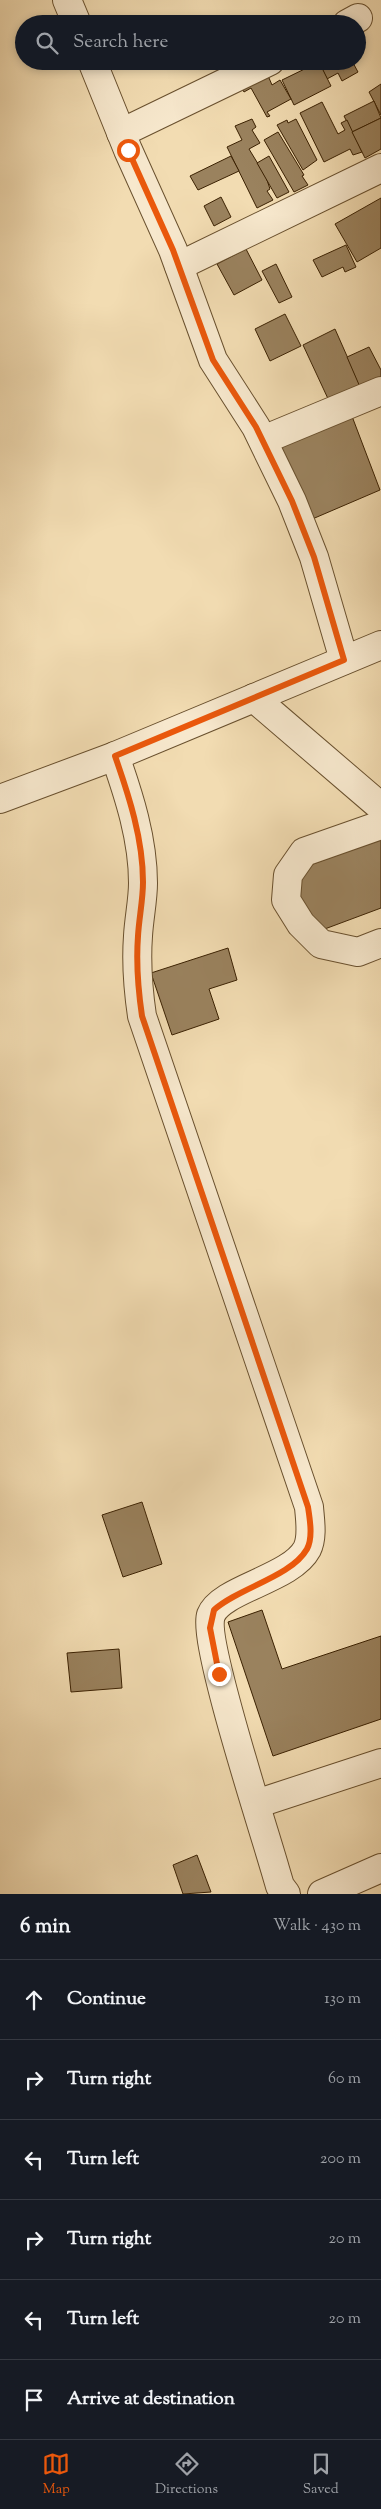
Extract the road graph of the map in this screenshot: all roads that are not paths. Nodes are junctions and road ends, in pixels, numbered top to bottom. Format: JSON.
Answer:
{"nodes":[{"id":1,"x":67,"y":0,"type":"edge"},
{"id":2,"x":73,"y":15,"type":"edge"},
{"id":3,"x":96,"y":70,"type":"edge"},
{"id":4,"x":251,"y":70,"type":"edge"},
{"id":5,"x":121,"y":133,"type":"junction"},
{"id":6,"x":381,"y":168,"type":"edge"},
{"id":7,"x":179,"y":266,"type":"junction"},
{"id":8,"x":381,"y":391,"type":"edge"},
{"id":9,"x":263,"y":440,"type":"junction"},
{"id":10,"x":381,"y":645,"type":"edge"},
{"id":11,"x":344,"y":660,"type":"junction"},
{"id":12,"x":254,"y":698,"type":"junction"},
{"id":13,"x":115,"y":756,"type":"junction"},
{"id":14,"x":0,"y":799,"type":"edge"},
{"id":15,"x":381,"y":807,"type":"edge"},
{"id":16,"x":381,"y":825,"type":"edge"},
{"id":17,"x":381,"y":943,"type":"edge"},
{"id":18,"x":381,"y":1763,"type":"edge"},
{"id":19,"x":256,"y":1804,"type":"junction"},
{"id":20,"x":381,"y":1868,"type":"edge"},
{"id":21,"x":286,"y":1894,"type":"edge"},
{"id":22,"x":322,"y":1894,"type":"edge"}],
"edges":[{"from":1,"to":2,"type":"street"},
{"from":3,"to":5,"type":"street"},
{"from":4,"to":5,"type":"street"},
{"from":5,"to":7,"type":"street"},
{"from":6,"to":7,"type":"street"},
{"from":7,"to":9,"type":"street"},
{"from":8,"to":9,"type":"street"},
{"from":9,"to":11,"type":"street"},
{"from":10,"to":11,"type":"street"},
{"from":11,"to":12,"type":"street"},
{"from":12,"to":13,"type":"street"},
{"from":12,"to":15,"type":"street"},
{"from":13,"to":14,"type":"street"},
{"from":13,"to":19,"type":"street"},
{"from":16,"to":17,"type":"street"},
{"from":18,"to":19,"type":"street"},
{"from":19,"to":21,"type":"street"},
{"from":20,"to":22,"type":"street"}]}
